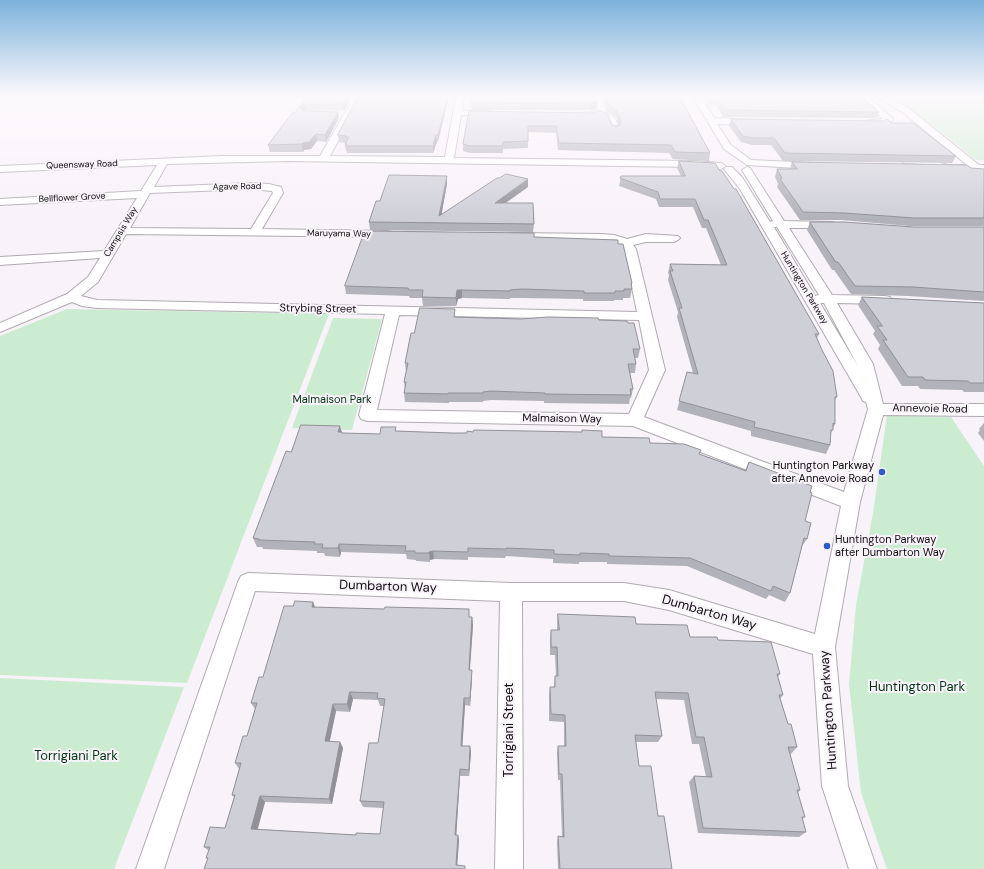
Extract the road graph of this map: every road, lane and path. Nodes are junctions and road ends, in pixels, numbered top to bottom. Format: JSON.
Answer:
{"nodes":[{"id":1,"x":336,"y":138,"type":"edge"},
{"id":2,"x":453,"y":138,"type":"edge"},
{"id":3,"x":722,"y":138,"type":"edge"},
{"id":4,"x":940,"y":138,"type":"edge"},
{"id":5,"x":323,"y":159,"type":"junction"},
{"id":6,"x":449,"y":161,"type":"junction"},
{"id":7,"x":164,"y":162,"type":"junction"},
{"id":8,"x":721,"y":163,"type":"junction"},
{"id":9,"x":900,"y":164,"type":"edge"},
{"id":10,"x":748,"y":165,"type":"junction"},
{"id":11,"x":821,"y":165,"type":"edge"},
{"id":12,"x":978,"y":168,"type":"edge"},
{"id":13,"x":0,"y":169,"type":"edge"},
{"id":14,"x":928,"y":174,"type":"edge"},
{"id":15,"x":145,"y":192,"type":"junction"},
{"id":16,"x":0,"y":202,"type":"edge"},
{"id":17,"x":766,"y":224,"type":"junction"},
{"id":18,"x":782,"y":224,"type":"junction"},
{"id":19,"x":841,"y":225,"type":"edge"},
{"id":20,"x":122,"y":232,"type":"junction"},
{"id":21,"x":254,"y":233,"type":"junction"},
{"id":22,"x":396,"y":234,"type":"edge"},
{"id":23,"x":499,"y":236,"type":"edge"},
{"id":24,"x":674,"y":238,"type":"dead end"},
{"id":25,"x":627,"y":243,"type":"junction"},
{"id":26,"x":108,"y":254,"type":"junction"},
{"id":27,"x":0,"y":261,"type":"edge"},
{"id":28,"x":72,"y":297,"type":"junction"},
{"id":29,"x":811,"y":299,"type":"junction"},
{"id":30,"x":828,"y":299,"type":"junction"},
{"id":31,"x":896,"y":300,"type":"edge"},
{"id":32,"x":393,"y":311,"type":"junction"},
{"id":33,"x":644,"y":316,"type":"junction"},
{"id":34,"x":0,"y":328,"type":"edge"},
{"id":35,"x":876,"y":409,"type":"junction"},
{"id":36,"x":984,"y":410,"type":"edge"},
{"id":37,"x":635,"y":420,"type":"junction"},
{"id":38,"x":851,"y":502,"type":"junction"},
{"id":39,"x":512,"y":592,"type":"junction"},
{"id":40,"x":824,"y":647,"type":"junction"},
{"id":41,"x":150,"y":869,"type":"edge"},
{"id":42,"x":509,"y":869,"type":"edge"},
{"id":43,"x":863,"y":869,"type":"edge"}],
"edges":[{"from":1,"to":5,"type":"street"},
{"from":2,"to":6,"type":"street"},
{"from":3,"to":10,"type":"street"},
{"from":4,"to":12,"type":"street"},
{"from":5,"to":6,"type":"street","name":"Queensway Road"},
{"from":5,"to":7,"type":"street","name":"Queensway Road"},
{"from":6,"to":8,"type":"street","name":"Queensway Road"},
{"from":7,"to":13,"type":"street","name":"Queensway Road"},
{"from":7,"to":15,"type":"street","name":"Campsis Way"},
{"from":8,"to":10,"type":"street","name":"Queensway Road"},
{"from":8,"to":17,"type":"street","name":"Huntington Parkway"},
{"from":9,"to":12,"type":"street"},
{"from":10,"to":11,"type":"street"},
{"from":10,"to":18,"type":"street","name":"Huntington Parkway"},
{"from":12,"to":14,"type":"street"},
{"from":15,"to":16,"type":"street","name":"Bellflower Grove"},
{"from":15,"to":20,"type":"street","name":"Campsis Way"},
{"from":15,"to":21,"type":"street","name":"Agave Road"},
{"from":17,"to":18,"type":"street"},
{"from":17,"to":29,"type":"street","name":"Huntington Parkway"},
{"from":18,"to":19,"type":"street"},
{"from":18,"to":30,"type":"street","name":"Huntington Parkway"},
{"from":20,"to":21,"type":"street","name":"Maruyama Way"},
{"from":20,"to":26,"type":"street","name":"Campsis Way"},
{"from":21,"to":22,"type":"street","name":"Maruyama Way"},
{"from":23,"to":25,"type":"street"},
{"from":24,"to":25,"type":"street"},
{"from":25,"to":33,"type":"street"},
{"from":26,"to":27,"type":"street"},
{"from":26,"to":28,"type":"street","name":"Campsis Way"},
{"from":28,"to":32,"type":"street","name":"Strybing Street"},
{"from":28,"to":34,"type":"street"},
{"from":29,"to":30,"type":"street"},
{"from":29,"to":35,"type":"street","name":"Huntington Parkway"},
{"from":30,"to":31,"type":"street"},
{"from":30,"to":35,"type":"street","name":"Huntington Parkway"},
{"from":32,"to":33,"type":"street","name":"Strybing Street"},
{"from":32,"to":37,"type":"street","name":"Malmaison Way"},
{"from":33,"to":37,"type":"street"},
{"from":35,"to":36,"type":"street","name":"Annevoie Road"},
{"from":35,"to":38,"type":"street","name":"Huntington Parkway"},
{"from":37,"to":38,"type":"street","name":"Malmaison Way"},
{"from":38,"to":40,"type":"street","name":"Huntington Parkway"},
{"from":39,"to":40,"type":"street","name":"Dumbarton Way"},
{"from":39,"to":41,"type":"street","name":"Dumbarton Way"},
{"from":39,"to":42,"type":"street","name":"Torrigiani Street"},
{"from":40,"to":43,"type":"street","name":"Huntington Parkway"}]}
